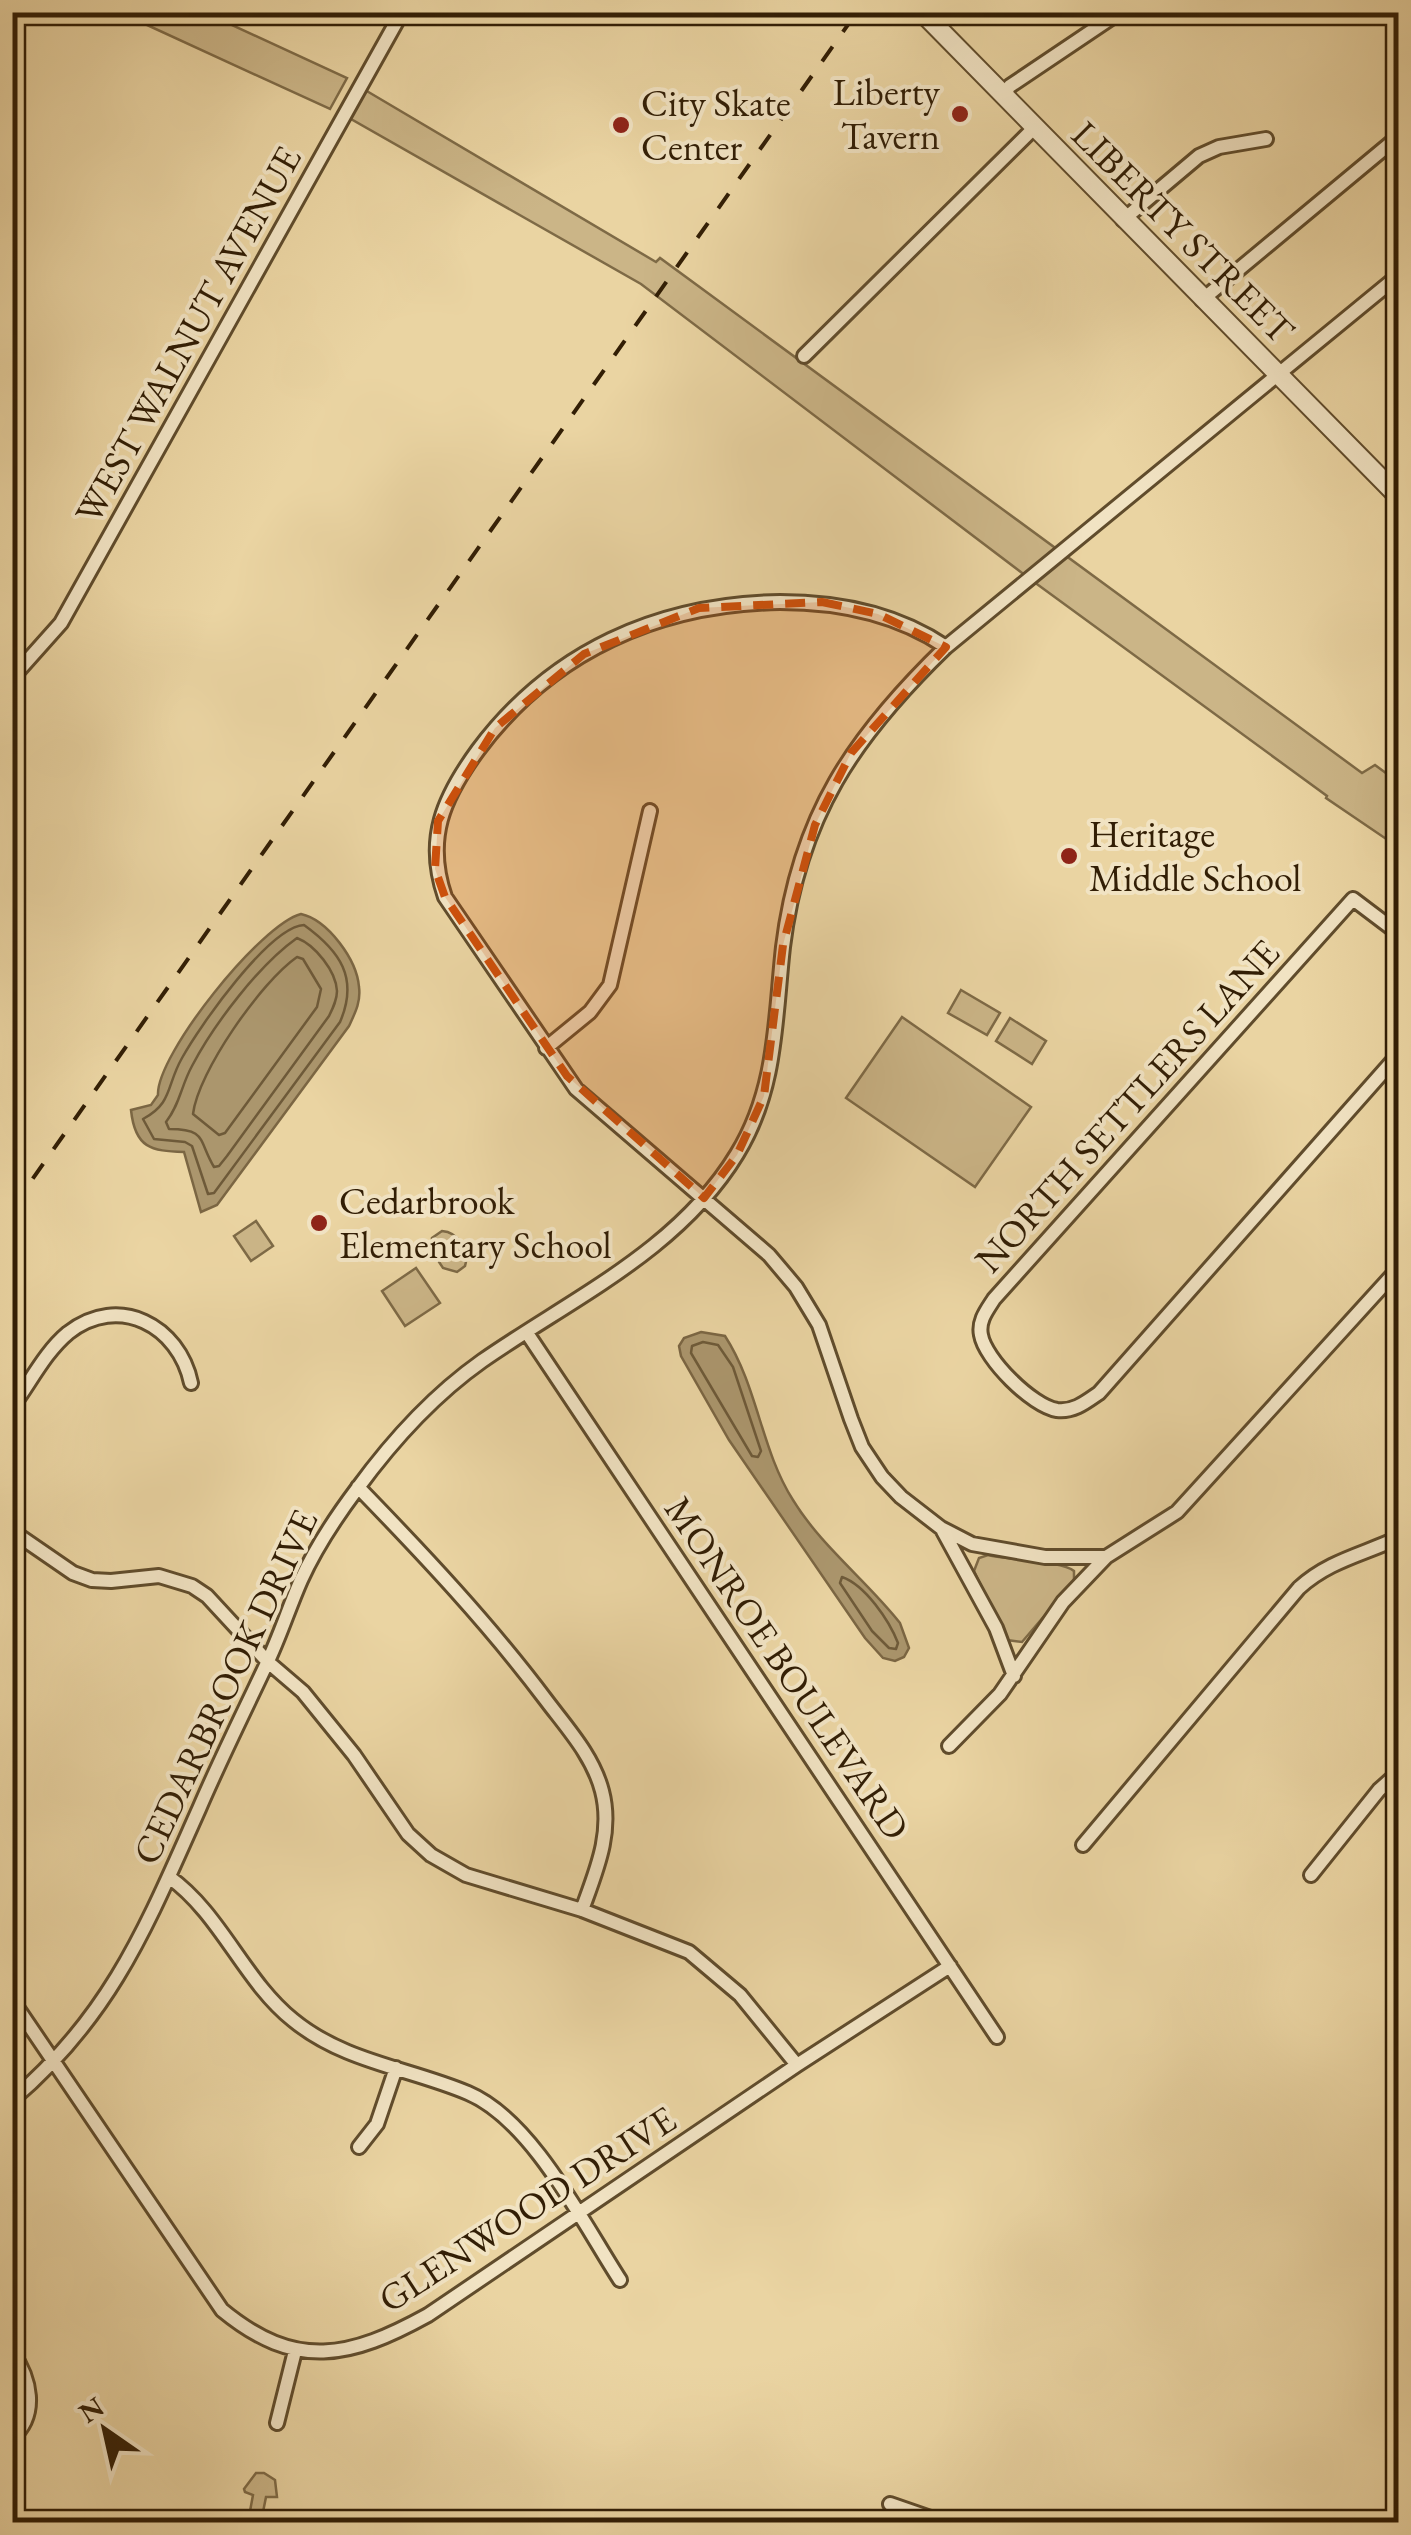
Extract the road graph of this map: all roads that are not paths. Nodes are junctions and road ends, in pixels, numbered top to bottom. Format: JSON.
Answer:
{"nodes":[{"id":1,"x":402,"y":12,"type":"edge"},
{"id":2,"x":1120,"y":12,"type":"edge"},
{"id":3,"x":927,"y":14,"type":"edge"},
{"id":4,"x":383,"y":16,"type":"dead end"},
{"id":5,"x":391,"y":29,"type":"junction"},
{"id":6,"x":1003,"y":95,"type":"junction"},
{"id":7,"x":1034,"y":128,"type":"junction"},
{"id":8,"x":1398,"y":137,"type":"edge"},
{"id":9,"x":1266,"y":140,"type":"dead end"},
{"id":10,"x":1123,"y":220,"type":"junction"},
{"id":11,"x":1398,"y":276,"type":"edge"},
{"id":12,"x":1202,"y":300,"type":"junction"},
{"id":13,"x":804,"y":356,"type":"dead end"},
{"id":14,"x":1280,"y":375,"type":"junction"},
{"id":15,"x":1398,"y":496,"type":"edge"},
{"id":16,"x":946,"y":647,"type":"junction"},
{"id":17,"x":12,"y":678,"type":"edge"},
{"id":18,"x":650,"y":812,"type":"dead end"},
{"id":19,"x":1398,"y":933,"type":"edge"},
{"id":20,"x":546,"y":1048,"type":"junction"},
{"id":21,"x":1398,"y":1055,"type":"edge"},
{"id":22,"x":704,"y":1198,"type":"junction"},
{"id":23,"x":1398,"y":1269,"type":"edge"},
{"id":24,"x":527,"y":1333,"type":"junction"},
{"id":25,"x":191,"y":1383,"type":"dead end"},
{"id":26,"x":12,"y":1407,"type":"edge"},
{"id":27,"x":358,"y":1487,"type":"junction"},
{"id":28,"x":941,"y":1528,"type":"junction"},
{"id":29,"x":12,"y":1531,"type":"edge"},
{"id":30,"x":1398,"y":1538,"type":"edge"},
{"id":31,"x":1106,"y":1557,"type":"junction"},
{"id":32,"x":268,"y":1662,"type":"junction"},
{"id":33,"x":1014,"y":1676,"type":"junction"},
{"id":34,"x":948,"y":1746,"type":"dead end"},
{"id":35,"x":1398,"y":1774,"type":"edge"},
{"id":36,"x":1083,"y":1845,"type":"dead end"},
{"id":37,"x":1312,"y":1875,"type":"dead end"},
{"id":38,"x":169,"y":1876,"type":"junction"},
{"id":39,"x":582,"y":1910,"type":"junction"},
{"id":40,"x":950,"y":1966,"type":"junction"},
{"id":41,"x":12,"y":2000,"type":"edge"},
{"id":42,"x":996,"y":2038,"type":"dead end"},
{"id":43,"x":53,"y":2061,"type":"junction"},
{"id":44,"x":797,"y":2065,"type":"junction"},
{"id":45,"x":396,"y":2068,"type":"junction"},
{"id":46,"x":12,"y":2100,"type":"edge"},
{"id":47,"x":359,"y":2147,"type":"dead end"},
{"id":48,"x":578,"y":2214,"type":"junction"},
{"id":49,"x":620,"y":2280,"type":"dead end"},
{"id":50,"x":296,"y":2351,"type":"junction"},
{"id":51,"x":12,"y":2352,"type":"edge"},
{"id":52,"x":277,"y":2423,"type":"dead end"},
{"id":53,"x":12,"y":2438,"type":"edge"},
{"id":54,"x":890,"y":2504,"type":"dead end"},
{"id":55,"x":942,"y":2522,"type":"edge"}],
"edges":[{"from":1,"to":5,"type":"street","name":"WEST WALNUT AVENUE"},
{"from":2,"to":6,"type":"street"},
{"from":3,"to":6,"type":"street","name":"LIBERTY STREET"},
{"from":4,"to":5,"type":"street"},
{"from":5,"to":17,"type":"street","name":"WEST WALNUT AVENUE"},
{"from":6,"to":7,"type":"street","name":"LIBERTY STREET"},
{"from":7,"to":10,"type":"street","name":"LIBERTY STREET"},
{"from":7,"to":13,"type":"street"},
{"from":8,"to":12,"type":"street"},
{"from":9,"to":10,"type":"street"},
{"from":10,"to":12,"type":"street","name":"LIBERTY STREET"},
{"from":11,"to":14,"type":"street","name":"CEDARBROOK DRIVE"},
{"from":12,"to":14,"type":"street","name":"LIBERTY STREET"},
{"from":14,"to":15,"type":"street","name":"LIBERTY STREET"},
{"from":14,"to":16,"type":"street","name":"CEDARBROOK DRIVE"},
{"from":16,"to":20,"type":"street"},
{"from":16,"to":22,"type":"street","name":"CEDARBROOK DRIVE"},
{"from":18,"to":20,"type":"street"},
{"from":19,"to":21,"type":"street","name":"NORTH SETTLERS LANE"},
{"from":20,"to":22,"type":"street"},
{"from":22,"to":24,"type":"street","name":"CEDARBROOK DRIVE"},
{"from":22,"to":28,"type":"street"},
{"from":23,"to":31,"type":"street"},
{"from":24,"to":27,"type":"street","name":"CEDARBROOK DRIVE"},
{"from":24,"to":40,"type":"street","name":"MONROE BOULEVARD"},
{"from":25,"to":26,"type":"street"},
{"from":27,"to":32,"type":"street","name":"CEDARBROOK DRIVE"},
{"from":27,"to":39,"type":"street"},
{"from":28,"to":31,"type":"street"},
{"from":28,"to":33,"type":"street"},
{"from":29,"to":32,"type":"street"},
{"from":30,"to":36,"type":"street"},
{"from":31,"to":33,"type":"street"},
{"from":32,"to":38,"type":"street","name":"CEDARBROOK DRIVE"},
{"from":32,"to":39,"type":"street"},
{"from":33,"to":34,"type":"street"},
{"from":35,"to":37,"type":"street"},
{"from":38,"to":43,"type":"street","name":"CEDARBROOK DRIVE"},
{"from":38,"to":45,"type":"street"},
{"from":39,"to":44,"type":"street"},
{"from":40,"to":42,"type":"street","name":"MONROE BOULEVARD"},
{"from":40,"to":44,"type":"street","name":"GLENWOOD DRIVE"},
{"from":41,"to":43,"type":"street","name":"GLENWOOD DRIVE"},
{"from":43,"to":46,"type":"street","name":"CEDARBROOK DRIVE"},
{"from":43,"to":50,"type":"street","name":"GLENWOOD DRIVE"},
{"from":44,"to":48,"type":"street","name":"GLENWOOD DRIVE"},
{"from":45,"to":47,"type":"street"},
{"from":45,"to":48,"type":"street"},
{"from":48,"to":49,"type":"street"},
{"from":48,"to":50,"type":"street","name":"GLENWOOD DRIVE"},
{"from":50,"to":52,"type":"street"},
{"from":51,"to":53,"type":"street"},
{"from":54,"to":55,"type":"street"}]}
